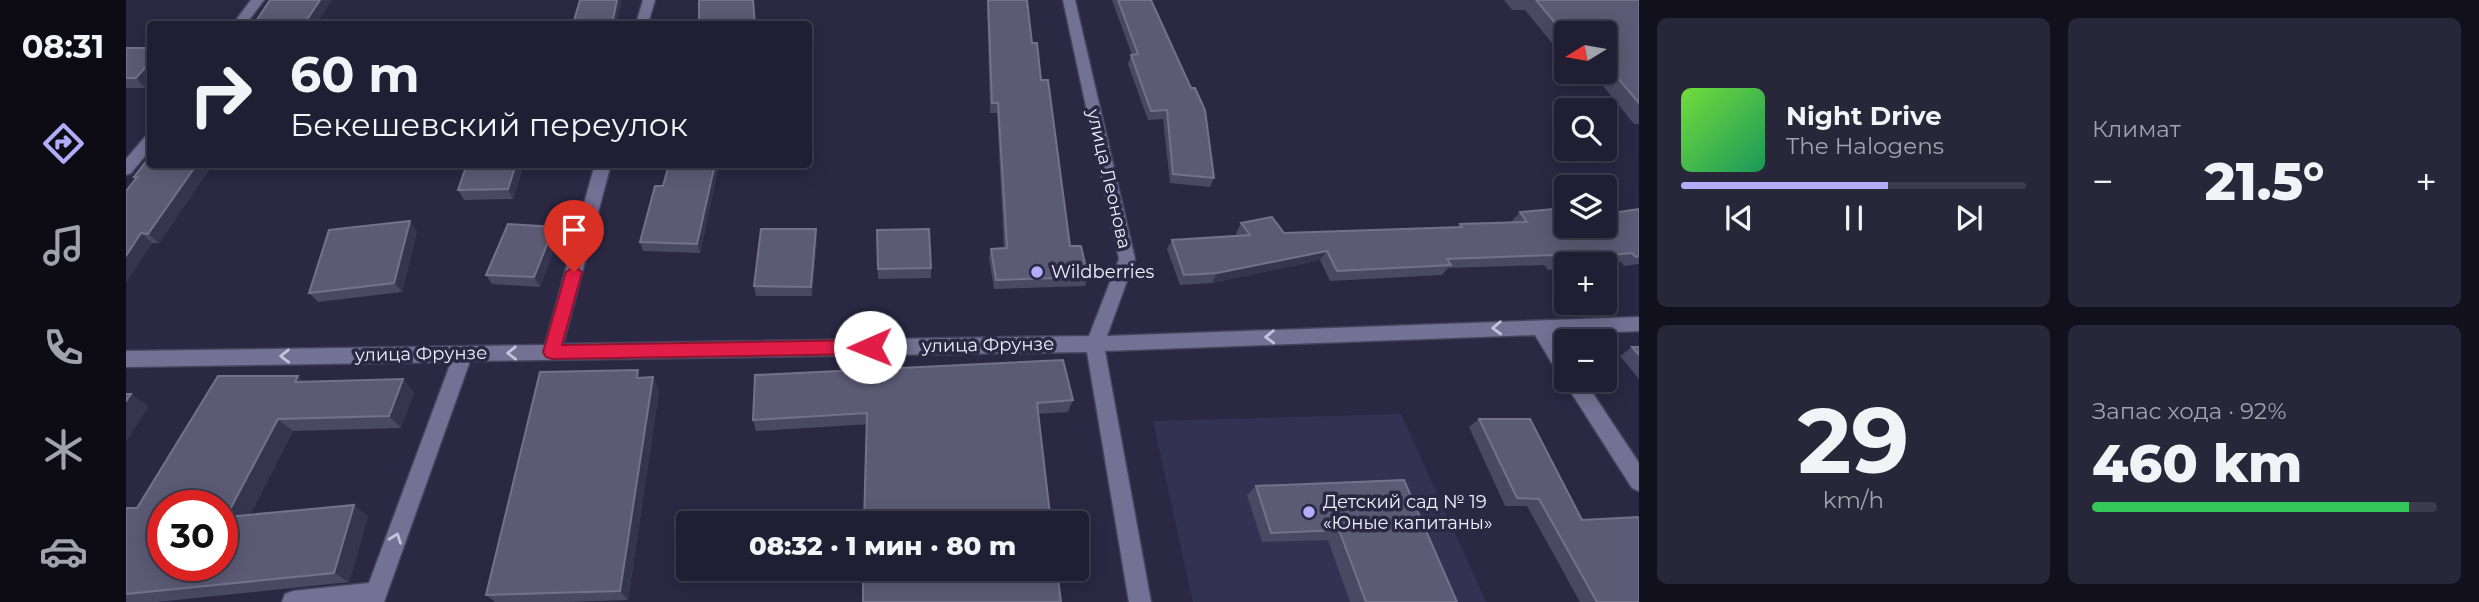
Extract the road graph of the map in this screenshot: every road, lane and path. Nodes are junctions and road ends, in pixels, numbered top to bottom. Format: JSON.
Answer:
{"nodes":[{"id":1,"x":258,"y":0,"type":"edge"},
{"id":2,"x":649,"y":0,"type":"edge"},
{"id":3,"x":1069,"y":0,"type":"edge"},
{"id":4,"x":241,"y":21,"type":"edge"},
{"id":5,"x":643,"y":21,"type":"edge"},
{"id":6,"x":147,"y":144,"type":"edge"},
{"id":7,"x":602,"y":168,"type":"edge"},
{"id":8,"x":126,"y":169,"type":"edge"},
{"id":9,"x":1639,"y":324,"type":"edge"},
{"id":10,"x":1539,"y":327,"type":"junction"},
{"id":11,"x":1095,"y":344,"type":"junction"},
{"id":12,"x":1554,"y":350,"type":"edge"},
{"id":13,"x":552,"y":352,"type":"junction"},
{"id":14,"x":463,"y":354,"type":"junction"},
{"id":15,"x":126,"y":359,"type":"edge"},
{"id":16,"x":1582,"y":392,"type":"edge"},
{"id":17,"x":1639,"y":481,"type":"edge"},
{"id":18,"x":375,"y":597,"type":"edge"},
{"id":19,"x":293,"y":602,"type":"edge"},
{"id":20,"x":1140,"y":602,"type":"edge"}],
"edges":[{"from":1,"to":4,"type":"street"},
{"from":2,"to":5,"type":"street"},
{"from":3,"to":11,"type":"street","name":"улица Леонова"},
{"from":6,"to":8,"type":"street"},
{"from":7,"to":13,"type":"street"},
{"from":9,"to":10,"type":"street","name":"улица Фрунзе"},
{"from":10,"to":11,"type":"street","name":"улица Фрунзе","one_way":true},
{"from":10,"to":12,"type":"street"},
{"from":11,"to":13,"type":"street","name":"улица Фрунзе"},
{"from":11,"to":20,"type":"street"},
{"from":13,"to":14,"type":"street","name":"улица Фрунзе","one_way":true},
{"from":14,"to":15,"type":"street","name":"улица Фрунзе","one_way":true},
{"from":18,"to":14,"type":"street","one_way":true},
{"from":16,"to":17,"type":"street"},
{"from":18,"to":19,"type":"street"}]}
